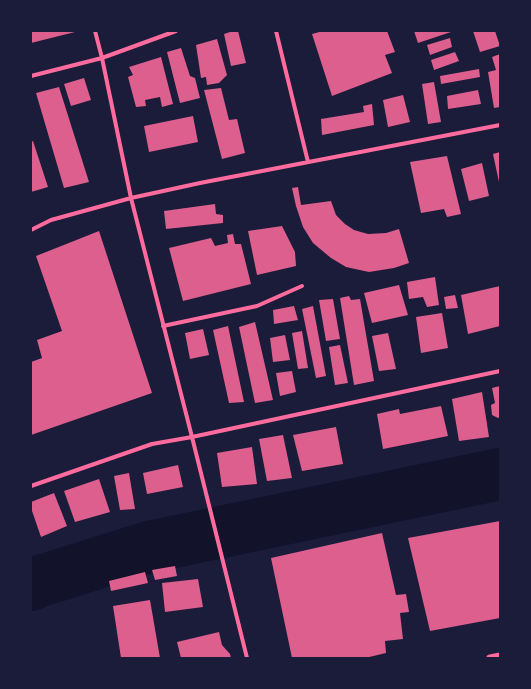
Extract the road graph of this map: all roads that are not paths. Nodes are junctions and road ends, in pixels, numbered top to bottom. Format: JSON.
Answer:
{"nodes":[{"id":1,"x":95,"y":31,"type":"edge"},
{"id":2,"x":176,"y":31,"type":"edge"},
{"id":3,"x":276,"y":31,"type":"edge"},
{"id":4,"x":102,"y":58,"type":"junction"},
{"id":5,"x":31,"y":76,"type":"edge"},
{"id":6,"x":500,"y":125,"type":"edge"},
{"id":7,"x":308,"y":162,"type":"junction"},
{"id":8,"x":130,"y":198,"type":"junction"},
{"id":9,"x":31,"y":230,"type":"edge"},
{"id":10,"x":302,"y":286,"type":"dead end"},
{"id":11,"x":163,"y":326,"type":"junction"},
{"id":12,"x":500,"y":371,"type":"edge"},
{"id":13,"x":192,"y":437,"type":"junction"},
{"id":14,"x":31,"y":486,"type":"edge"},
{"id":15,"x":500,"y":656,"type":"edge"},
{"id":16,"x":247,"y":658,"type":"edge"},
{"id":17,"x":490,"y":658,"type":"edge"}],
"edges":[{"from":1,"to":4,"type":"street"},
{"from":2,"to":4,"type":"street"},
{"from":3,"to":7,"type":"street"},
{"from":4,"to":5,"type":"street"},
{"from":4,"to":8,"type":"street"},
{"from":6,"to":7,"type":"street"},
{"from":7,"to":8,"type":"street"},
{"from":8,"to":9,"type":"street"},
{"from":8,"to":11,"type":"street"},
{"from":10,"to":11,"type":"street"},
{"from":11,"to":13,"type":"street"},
{"from":12,"to":13,"type":"street"},
{"from":13,"to":14,"type":"street"},
{"from":13,"to":16,"type":"street"},
{"from":15,"to":17,"type":"street"}]}
